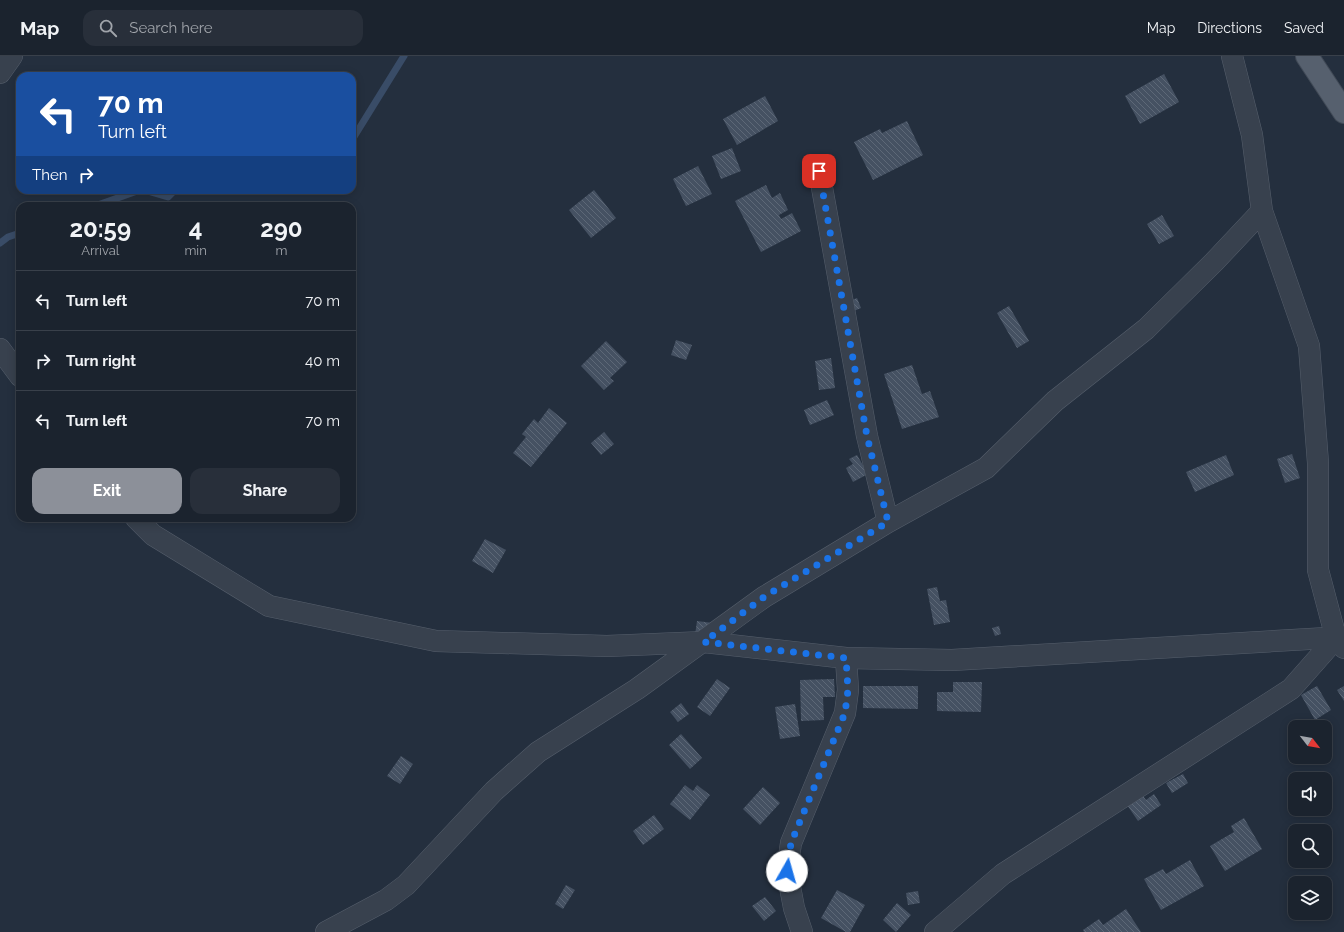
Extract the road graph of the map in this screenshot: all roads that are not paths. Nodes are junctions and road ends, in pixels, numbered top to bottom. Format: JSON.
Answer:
{"nodes":[{"id":1,"x":12,"y":56,"type":"edge"},
{"id":2,"x":1232,"y":56,"type":"edge"},
{"id":3,"x":1307,"y":56,"type":"edge"},
{"id":4,"x":0,"y":73,"type":"edge"},
{"id":5,"x":1344,"y":112,"type":"edge"},
{"id":6,"x":819,"y":171,"type":"dead end"},
{"id":7,"x":1262,"y":211,"type":"junction"},
{"id":8,"x":0,"y":349,"type":"edge"},
{"id":9,"x":16,"y":371,"type":"edge"},
{"id":10,"x":140,"y":522,"type":"edge"},
{"id":11,"x":888,"y":522,"type":"junction"},
{"id":12,"x":1341,"y":641,"type":"edge"},
{"id":13,"x":704,"y":642,"type":"junction"},
{"id":14,"x":846,"y":658,"type":"junction"},
{"id":15,"x":326,"y":932,"type":"edge"},
{"id":16,"x":802,"y":932,"type":"edge"},
{"id":17,"x":935,"y":932,"type":"edge"}],
"edges":[{"from":1,"to":4,"type":"street"},
{"from":2,"to":7,"type":"street"},
{"from":3,"to":5,"type":"main road"},
{"from":6,"to":11,"type":"street"},
{"from":7,"to":11,"type":"street"},
{"from":7,"to":12,"type":"street"},
{"from":8,"to":9,"type":"street"},
{"from":10,"to":13,"type":"street"},
{"from":11,"to":13,"type":"street"},
{"from":12,"to":14,"type":"street"},
{"from":12,"to":17,"type":"street"},
{"from":13,"to":14,"type":"street"},
{"from":13,"to":15,"type":"street"},
{"from":14,"to":16,"type":"street"}]}
